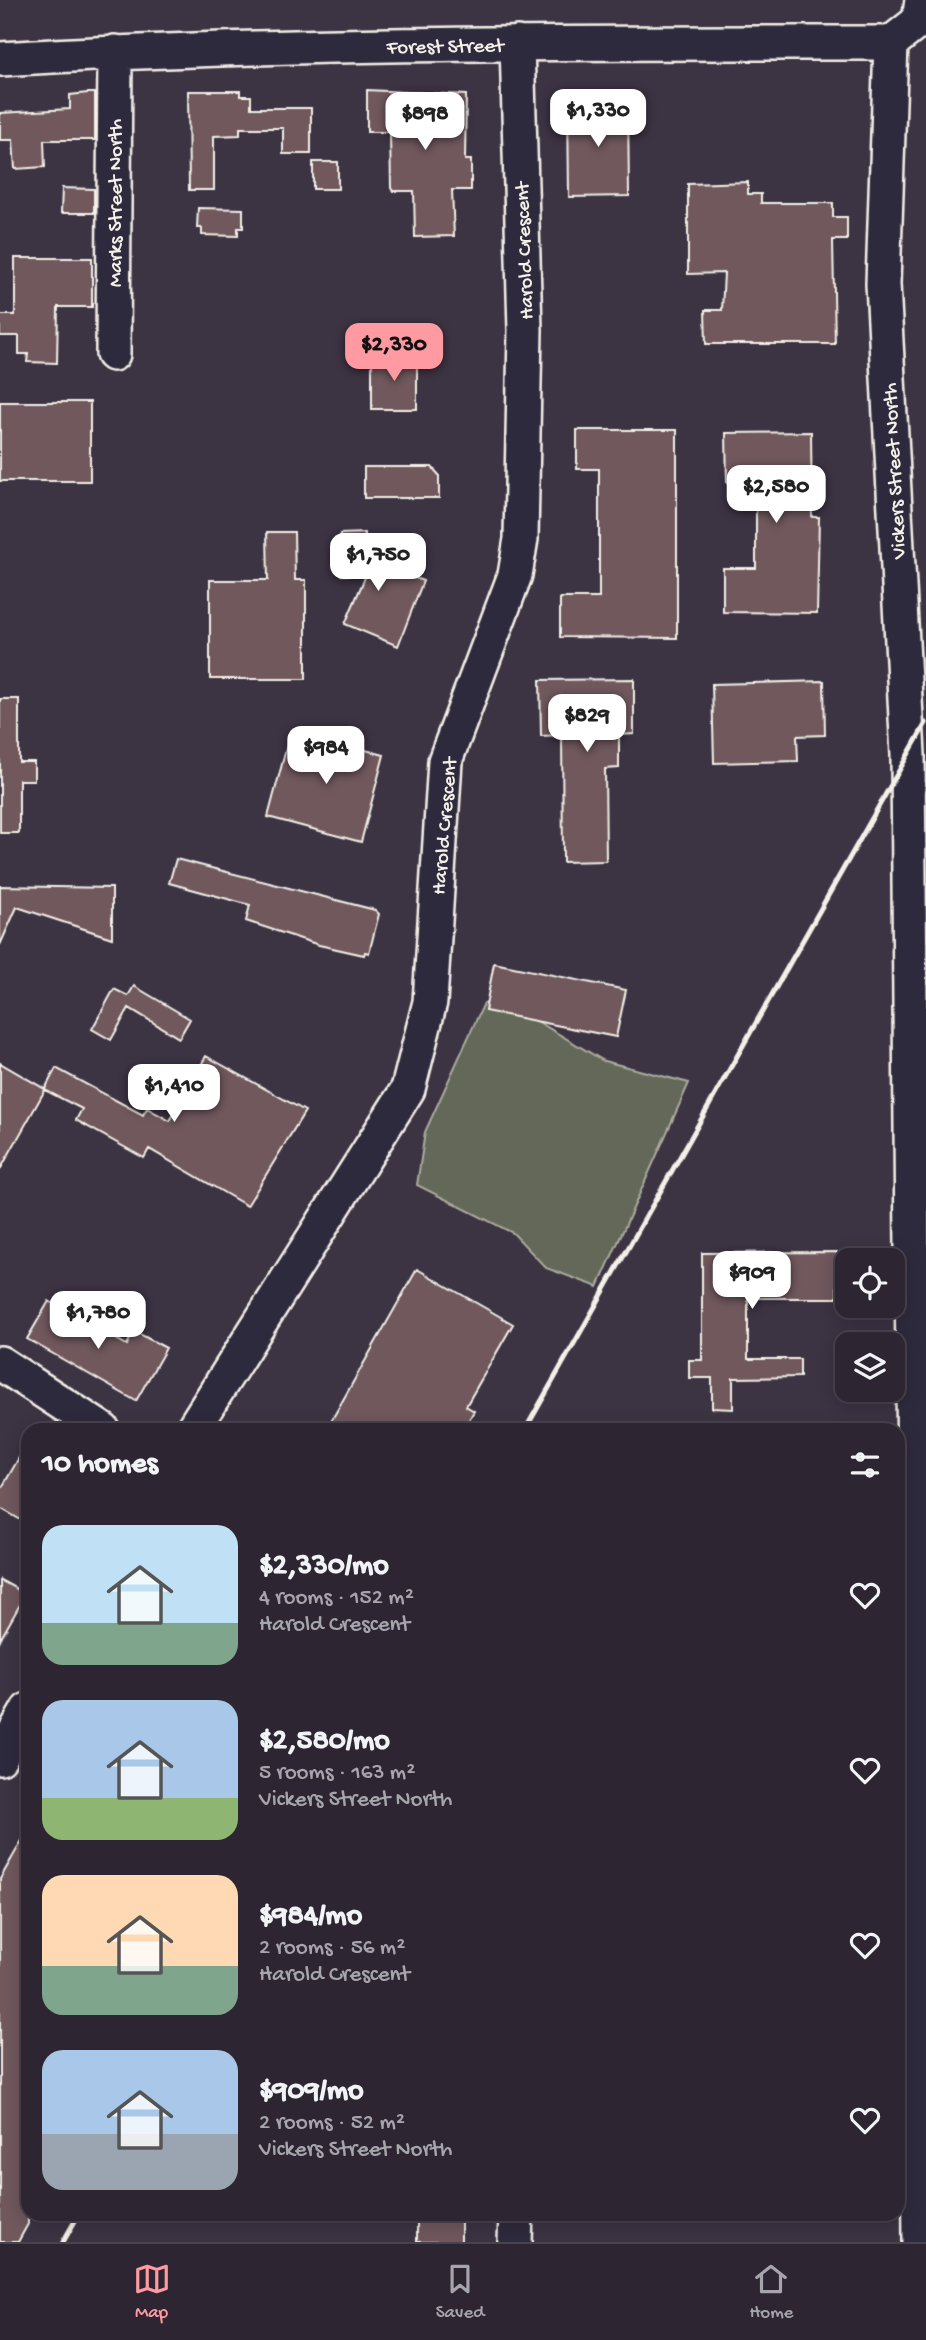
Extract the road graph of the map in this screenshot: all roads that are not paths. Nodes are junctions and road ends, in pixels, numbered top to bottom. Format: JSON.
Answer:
{"nodes":[{"id":1,"x":922,"y":0,"type":"edge"},
{"id":2,"x":517,"y":43,"type":"junction"},
{"id":3,"x":891,"y":43,"type":"junction"},
{"id":4,"x":115,"y":52,"type":"junction"},
{"id":5,"x":0,"y":59,"type":"edge"},
{"id":6,"x":113,"y":354,"type":"dead end"},
{"id":7,"x":0,"y":1363,"type":"edge"},
{"id":8,"x":92,"y":1423,"type":"edge"},
{"id":9,"x":196,"y":1423,"type":"edge"},
{"id":10,"x":913,"y":1674,"type":"edge"},
{"id":11,"x":21,"y":1722,"type":"edge"},
{"id":12,"x":0,"y":1758,"type":"edge"},
{"id":13,"x":516,"y":2221,"type":"edge"},
{"id":14,"x":515,"y":2242,"type":"edge"},
{"id":15,"x":920,"y":2242,"type":"edge"}],
"edges":[{"from":1,"to":3,"type":"street"},
{"from":2,"to":3,"type":"street","name":"Forest Street"},
{"from":2,"to":4,"type":"street","name":"Forest Street"},
{"from":2,"to":9,"type":"street","name":"Harold Crescent"},
{"from":3,"to":10,"type":"street","name":"Vickers Street North"},
{"from":4,"to":5,"type":"street","name":"Forest Street"},
{"from":4,"to":6,"type":"street","name":"Marks Street North"},
{"from":7,"to":8,"type":"street"},
{"from":10,"to":15,"type":"street","name":"Vickers Street North"},
{"from":11,"to":12,"type":"street"},
{"from":13,"to":14,"type":"street"}]}
